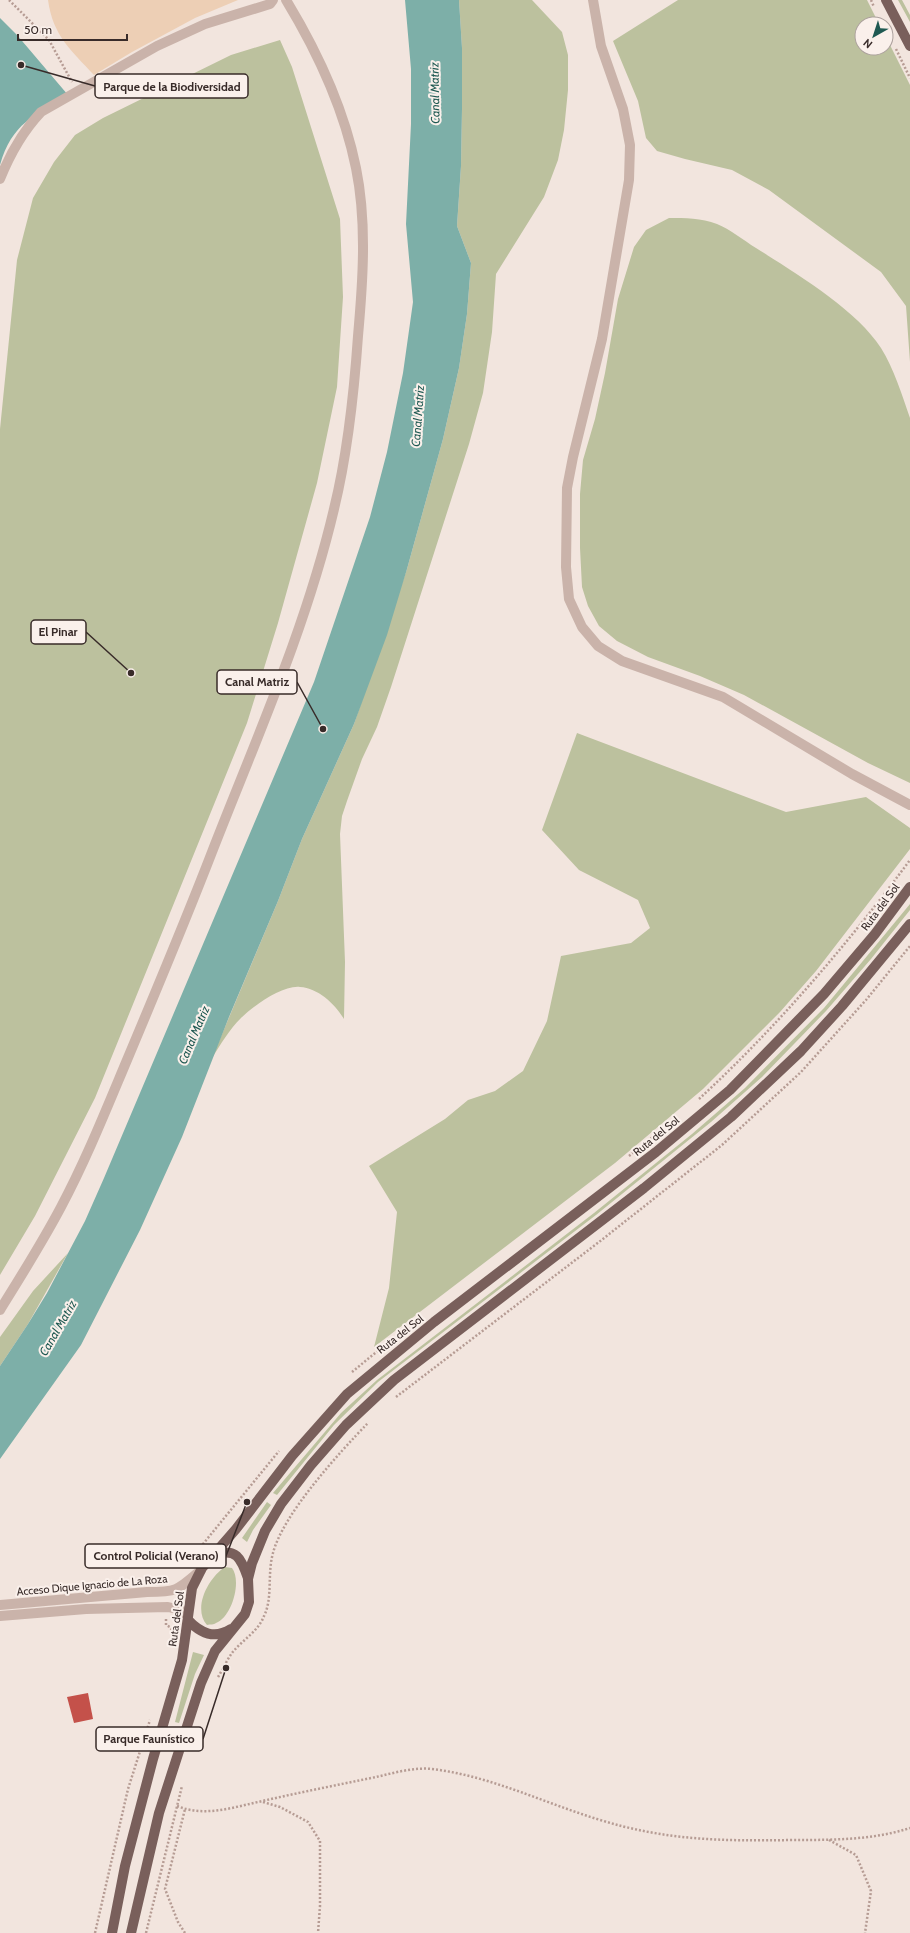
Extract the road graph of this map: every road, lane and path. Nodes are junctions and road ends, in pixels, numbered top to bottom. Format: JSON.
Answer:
{"nodes":[{"id":1,"x":9,"y":0,"type":"edge"},
{"id":2,"x":273,"y":0,"type":"edge"},
{"id":3,"x":286,"y":0,"type":"edge"},
{"id":4,"x":593,"y":0,"type":"edge"},
{"id":5,"x":886,"y":0,"type":"edge"},
{"id":6,"x":910,"y":46,"type":"edge"},
{"id":7,"x":896,"y":48,"type":"dead end"},
{"id":8,"x":910,"y":78,"type":"edge"},
{"id":9,"x":77,"y":92,"type":"junction"},
{"id":10,"x":0,"y":179,"type":"edge"},
{"id":11,"x":910,"y":804,"type":"edge"},
{"id":12,"x":910,"y":887,"type":"edge"},
{"id":13,"x":910,"y":924,"type":"edge"},
{"id":14,"x":910,"y":946,"type":"edge"},
{"id":15,"x":0,"y":1310,"type":"edge"},
{"id":16,"x":392,"y":1401,"type":"dead end"},
{"id":17,"x":372,"y":1419,"type":"dead end"},
{"id":18,"x":214,"y":1555,"type":"junction"},
{"id":19,"x":202,"y":1568,"type":"junction"},
{"id":20,"x":248,"y":1579,"type":"junction"},
{"id":21,"x":0,"y":1605,"type":"edge"},
{"id":22,"x":0,"y":1616,"type":"edge"},
{"id":23,"x":188,"y":1618,"type":"junction"},
{"id":24,"x":237,"y":1625,"type":"junction"},
{"id":25,"x":216,"y":1681,"type":"dead end"},
{"id":26,"x":184,"y":1780,"type":"dead end"},
{"id":27,"x":261,"y":1802,"type":"junction"},
{"id":28,"x":177,"y":1806,"type":"junction"},
{"id":29,"x":185,"y":1809,"type":"junction"},
{"id":30,"x":909,"y":1828,"type":"edge"},
{"id":31,"x":828,"y":1840,"type":"junction"},
{"id":32,"x":112,"y":1933,"type":"edge"},
{"id":33,"x":131,"y":1933,"type":"edge"},
{"id":34,"x":146,"y":1933,"type":"edge"},
{"id":35,"x":185,"y":1933,"type":"edge"},
{"id":36,"x":318,"y":1933,"type":"edge"},
{"id":37,"x":865,"y":1933,"type":"edge"}],
"edges":[{"from":1,"to":9,"type":"path"},
{"from":2,"to":9,"type":"street"},
{"from":3,"to":15,"type":"street"},
{"from":4,"to":11,"type":"street"},
{"from":5,"to":6,"type":"main road"},
{"from":7,"to":8,"type":"path"},
{"from":9,"to":10,"type":"street"},
{"from":12,"to":18,"type":"main road","name":"Ruta del Sol"},
{"from":13,"to":20,"type":"main road"},
{"from":14,"to":16,"type":"path"},
{"from":17,"to":25,"type":"path"},
{"from":18,"to":19,"type":"main road","name":"Ruta del Sol"},
{"from":18,"to":20,"type":"main road"},
{"from":19,"to":21,"type":"street","name":"Acceso Dique Ignacio de La Roza"},
{"from":19,"to":23,"type":"main road","name":"Ruta del Sol"},
{"from":20,"to":24,"type":"main road"},
{"from":22,"to":23,"type":"street","name":"Acceso Dique Ignacio de La Roza"},
{"from":23,"to":24,"type":"main road"},
{"from":23,"to":32,"type":"main road","name":"Ruta del Sol"},
{"from":24,"to":33,"type":"main road"},
{"from":26,"to":28,"type":"path"},
{"from":27,"to":29,"type":"path"},
{"from":27,"to":31,"type":"path"},
{"from":27,"to":36,"type":"path"},
{"from":28,"to":29,"type":"path"},
{"from":28,"to":34,"type":"path"},
{"from":29,"to":35,"type":"path"},
{"from":30,"to":31,"type":"path"},
{"from":31,"to":37,"type":"path"}]}
